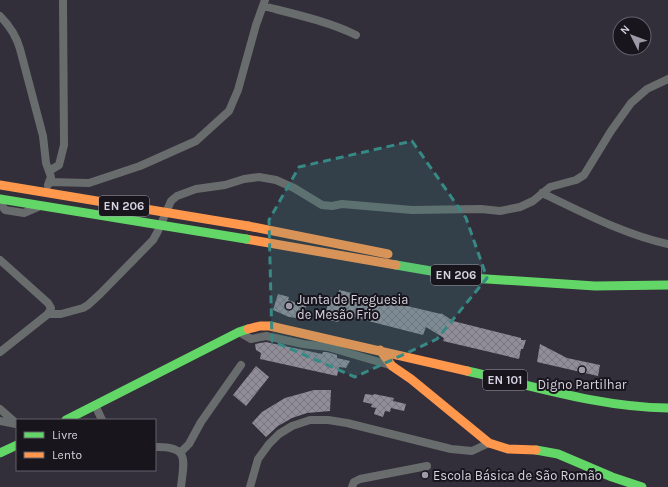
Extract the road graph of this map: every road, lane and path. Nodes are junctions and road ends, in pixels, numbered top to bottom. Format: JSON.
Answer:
{"nodes":[{"id":1,"x":63,"y":0,"type":"edge"},
{"id":2,"x":264,"y":3,"type":"edge"},
{"id":3,"x":0,"y":16,"type":"edge"},
{"id":4,"x":356,"y":35,"type":"dead end"},
{"id":5,"x":668,"y":79,"type":"edge"},
{"id":6,"x":49,"y":171,"type":"junction"},
{"id":7,"x":49,"y":182,"type":"junction"},
{"id":8,"x":0,"y":186,"type":"edge"},
{"id":9,"x":542,"y":193,"type":"junction"},
{"id":10,"x":0,"y":199,"type":"edge"},
{"id":11,"x":0,"y":203,"type":"edge"},
{"id":12,"x":668,"y":244,"type":"edge"},
{"id":13,"x":0,"y":260,"type":"edge"},
{"id":14,"x":668,"y":279,"type":"edge"},
{"id":15,"x":668,"y":285,"type":"edge"},
{"id":16,"x":48,"y":314,"type":"junction"},
{"id":17,"x":239,"y":332,"type":"junction"},
{"id":18,"x":380,"y":350,"type":"junction"},
{"id":19,"x":0,"y":352,"type":"edge"},
{"id":20,"x":402,"y":355,"type":"junction"},
{"id":21,"x":414,"y":358,"type":"junction"},
{"id":22,"x":241,"y":365,"type":"dead end"},
{"id":23,"x":392,"y":366,"type":"junction"},
{"id":24,"x":404,"y":369,"type":"junction"},
{"id":25,"x":411,"y":379,"type":"junction"},
{"id":26,"x":95,"y":405,"type":"junction"},
{"id":27,"x":668,"y":408,"type":"edge"},
{"id":28,"x":0,"y":409,"type":"edge"},
{"id":29,"x":68,"y":419,"type":"edge"},
{"id":30,"x":102,"y":419,"type":"edge"},
{"id":31,"x":0,"y":421,"type":"edge"},
{"id":32,"x":16,"y":423,"type":"edge"},
{"id":33,"x":16,"y":424,"type":"edge"},
{"id":34,"x":489,"y":443,"type":"junction"},
{"id":35,"x":16,"y":445,"type":"edge"},
{"id":36,"x":156,"y":447,"type":"edge"},
{"id":37,"x":0,"y":453,"type":"edge"},
{"id":38,"x":180,"y":453,"type":"junction"},
{"id":39,"x":427,"y":466,"type":"dead end"},
{"id":40,"x":181,"y":487,"type":"edge"},
{"id":41,"x":250,"y":487,"type":"edge"},
{"id":42,"x":352,"y":487,"type":"edge"},
{"id":43,"x":640,"y":487,"type":"edge"}],
"edges":[{"from":1,"to":6,"type":"street"},
{"from":2,"to":4,"type":"street"},
{"from":2,"to":7,"type":"street"},
{"from":3,"to":6,"type":"street"},
{"from":5,"to":9,"type":"street"},
{"from":6,"to":7,"type":"street"},
{"from":7,"to":11,"type":"street"},
{"from":8,"to":14,"type":"main road","number":"EN 206","bridge":true},
{"from":9,"to":12,"type":"street"},
{"from":9,"to":16,"type":"street"},
{"from":10,"to":15,"type":"main road","number":"EN 206","bridge":true},
{"from":13,"to":16,"type":"street"},
{"from":16,"to":19,"type":"street"},
{"from":17,"to":18,"type":"main road","number":"EN 101"},
{"from":17,"to":23,"type":"street"},
{"from":17,"to":26,"type":"main road","number":"EN 101"},
{"from":18,"to":20,"type":"main road","number":"EN 101"},
{"from":18,"to":23,"type":"main road"},
{"from":20,"to":21,"type":"main road","number":"EN 101"},
{"from":20,"to":24,"type":"main road"},
{"from":21,"to":24,"type":"main road"},
{"from":21,"to":27,"type":"main road","number":"EN 101"},
{"from":22,"to":38,"type":"street"},
{"from":23,"to":24,"type":"street"},
{"from":23,"to":25,"type":"main road"},
{"from":24,"to":25,"type":"main road"},
{"from":25,"to":34,"type":"main road"},
{"from":26,"to":29,"type":"main road","number":"EN 101"},
{"from":26,"to":30,"type":"street"},
{"from":28,"to":32,"type":"street"},
{"from":31,"to":33,"type":"street"},
{"from":34,"to":41,"type":"street"},
{"from":34,"to":43,"type":"main road"},
{"from":35,"to":37,"type":"main road"},
{"from":36,"to":38,"type":"street"},
{"from":38,"to":40,"type":"street"},
{"from":39,"to":42,"type":"street"}]}
